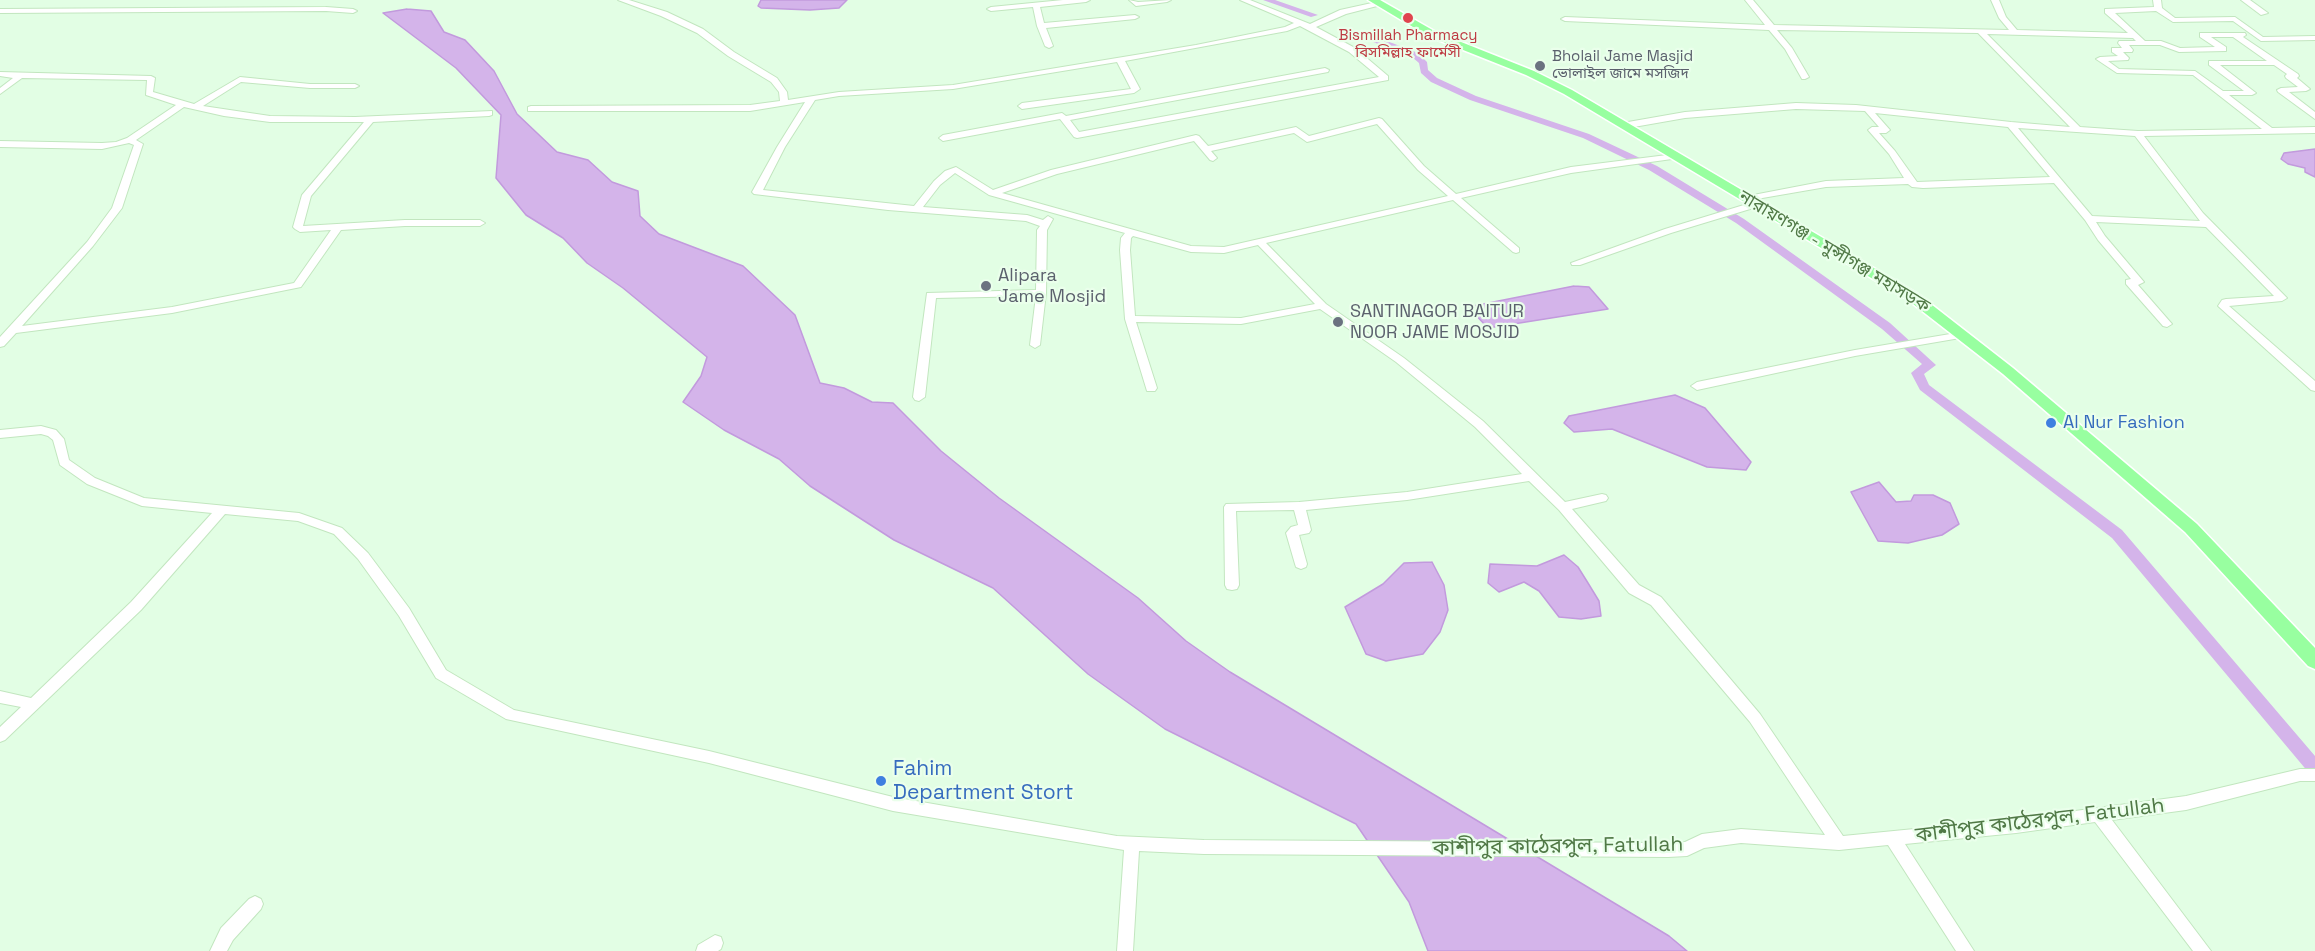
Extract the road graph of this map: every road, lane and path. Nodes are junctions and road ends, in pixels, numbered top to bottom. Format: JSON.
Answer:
{"nodes":[{"id":1,"x":622,"y":0,"type":"edge"},
{"id":2,"x":1086,"y":0,"type":"edge"},
{"id":3,"x":1133,"y":0,"type":"edge"},
{"id":4,"x":1167,"y":0,"type":"edge"},
{"id":5,"x":1244,"y":0,"type":"edge"},
{"id":6,"x":1749,"y":0,"type":"edge"},
{"id":7,"x":1995,"y":0,"type":"edge"},
{"id":8,"x":2157,"y":0,"type":"edge"},
{"id":9,"x":2245,"y":0,"type":"edge"},
{"id":10,"x":1375,"y":1,"type":"edge"},
{"id":11,"x":1057,"y":4,"type":"junction"},
{"id":12,"x":1036,"y":5,"type":"junction"},
{"id":13,"x":991,"y":9,"type":"dead end"},
{"id":14,"x":2158,"y":9,"type":"junction"},
{"id":15,"x":0,"y":11,"type":"edge"},
{"id":16,"x":353,"y":11,"type":"dead end"},
{"id":17,"x":2264,"y":13,"type":"dead end"},
{"id":18,"x":1135,"y":17,"type":"dead end"},
{"id":19,"x":1565,"y":19,"type":"dead end"},
{"id":20,"x":1299,"y":23,"type":"junction"},
{"id":21,"x":1062,"y":24,"type":"junction"},
{"id":22,"x":1041,"y":26,"type":"junction"},
{"id":23,"x":1310,"y":27,"type":"junction"},
{"id":24,"x":1773,"y":28,"type":"junction"},
{"id":25,"x":1980,"y":31,"type":"junction"},
{"id":26,"x":2015,"y":32,"type":"junction"},
{"id":27,"x":2235,"y":34,"type":"junction"},
{"id":28,"x":2255,"y":34,"type":"junction"},
{"id":29,"x":2135,"y":36,"type":"junction"},
{"id":30,"x":2315,"y":38,"type":"edge"},
{"id":31,"x":2143,"y":43,"type":"junction"},
{"id":32,"x":1049,"y":46,"type":"dead end"},
{"id":33,"x":1120,"y":60,"type":"junction"},
{"id":34,"x":2276,"y":63,"type":"junction"},
{"id":35,"x":1325,"y":70,"type":"dead end"},
{"id":36,"x":0,"y":75,"type":"edge"},
{"id":37,"x":20,"y":76,"type":"junction"},
{"id":38,"x":1805,"y":76,"type":"dead end"},
{"id":39,"x":355,"y":86,"type":"dead end"},
{"id":40,"x":2310,"y":89,"type":"edge"},
{"id":41,"x":0,"y":92,"type":"edge"},
{"id":42,"x":2222,"y":93,"type":"junction"},
{"id":43,"x":812,"y":98,"type":"junction"},
{"id":44,"x":183,"y":104,"type":"junction"},
{"id":45,"x":784,"y":104,"type":"junction"},
{"id":46,"x":195,"y":106,"type":"junction"},
{"id":47,"x":1022,"y":106,"type":"dead end"},
{"id":48,"x":531,"y":109,"type":"dead end"},
{"id":49,"x":1867,"y":109,"type":"junction"},
{"id":50,"x":489,"y":113,"type":"dead end"},
{"id":51,"x":2315,"y":116,"type":"edge"},
{"id":52,"x":1064,"y":118,"type":"junction"},
{"id":53,"x":371,"y":119,"type":"junction"},
{"id":54,"x":1628,"y":125,"type":"junction"},
{"id":55,"x":2011,"y":125,"type":"junction"},
{"id":56,"x":2268,"y":129,"type":"junction"},
{"id":57,"x":2301,"y":129,"type":"junction"},
{"id":58,"x":2078,"y":130,"type":"junction"},
{"id":59,"x":2315,"y":130,"type":"edge"},
{"id":60,"x":2138,"y":134,"type":"junction"},
{"id":61,"x":943,"y":138,"type":"dead end"},
{"id":62,"x":2315,"y":139,"type":"edge"},
{"id":63,"x":130,"y":140,"type":"junction"},
{"id":64,"x":0,"y":144,"type":"edge"},
{"id":65,"x":1206,"y":149,"type":"junction"},
{"id":66,"x":1672,"y":156,"type":"junction"},
{"id":67,"x":1214,"y":158,"type":"dead end"},
{"id":68,"x":2055,"y":180,"type":"junction"},
{"id":69,"x":1910,"y":181,"type":"junction"},
{"id":70,"x":992,"y":193,"type":"junction"},
{"id":71,"x":1456,"y":198,"type":"junction"},
{"id":72,"x":1753,"y":202,"type":"junction"},
{"id":73,"x":917,"y":209,"type":"junction"},
{"id":74,"x":1055,"y":211,"type":"junction"},
{"id":75,"x":2089,"y":219,"type":"junction"},
{"id":76,"x":480,"y":223,"type":"dead end"},
{"id":77,"x":1044,"y":224,"type":"junction"},
{"id":78,"x":2209,"y":224,"type":"junction"},
{"id":79,"x":338,"y":227,"type":"junction"},
{"id":80,"x":1131,"y":232,"type":"junction"},
{"id":81,"x":1260,"y":241,"type":"junction"},
{"id":82,"x":1516,"y":250,"type":"dead end"},
{"id":83,"x":1576,"y":263,"type":"dead end"},
{"id":84,"x":1041,"y":293,"type":"junction"},
{"id":85,"x":1322,"y":306,"type":"junction"},
{"id":86,"x":1130,"y":319,"type":"junction"},
{"id":87,"x":2167,"y":324,"type":"dead end"},
{"id":88,"x":13,"y":330,"type":"junction"},
{"id":89,"x":1962,"y":335,"type":"junction"},
{"id":90,"x":0,"y":344,"type":"edge"},
{"id":91,"x":1035,"y":345,"type":"dead end"},
{"id":92,"x":1697,"y":386,"type":"dead end"},
{"id":93,"x":2315,"y":387,"type":"edge"},
{"id":94,"x":1151,"y":388,"type":"dead end"},
{"id":95,"x":919,"y":397,"type":"dead end"},
{"id":96,"x":0,"y":434,"type":"edge"},
{"id":97,"x":1533,"y":476,"type":"junction"},
{"id":98,"x":1602,"y":498,"type":"dead end"},
{"id":99,"x":1299,"y":506,"type":"junction"},
{"id":100,"x":1563,"y":507,"type":"junction"},
{"id":101,"x":222,"y":510,"type":"junction"},
{"id":102,"x":1300,"y":564,"type":"dead end"},
{"id":103,"x":1232,"y":585,"type":"dead end"},
{"id":104,"x":2315,"y":661,"type":"edge"},
{"id":105,"x":0,"y":697,"type":"edge"},
{"id":106,"x":32,"y":704,"type":"junction"},
{"id":107,"x":0,"y":735,"type":"edge"},
{"id":108,"x":2307,"y":775,"type":"edge"},
{"id":109,"x":2099,"y":815,"type":"junction"},
{"id":110,"x":1893,"y":839,"type":"junction"},
{"id":111,"x":1132,"y":843,"type":"junction"},
{"id":112,"x":1839,"y":843,"type":"junction"},
{"id":113,"x":255,"y":904,"type":"dead end"},
{"id":114,"x":218,"y":951,"type":"edge"},
{"id":115,"x":1125,"y":951,"type":"edge"},
{"id":116,"x":1966,"y":951,"type":"edge"},
{"id":117,"x":2203,"y":951,"type":"edge"}],
"edges":[{"from":1,"to":45,"type":"street"},
{"from":2,"to":11,"type":"street"},
{"from":3,"to":4,"type":"street"},
{"from":5,"to":20,"type":"street"},
{"from":6,"to":24,"type":"street"},
{"from":7,"to":26,"type":"street"},
{"from":8,"to":14,"type":"street"},
{"from":9,"to":17,"type":"street"},
{"from":10,"to":23,"type":"street"},
{"from":10,"to":54,"type":"main road","name":"নারায়ণগঞ্জ - মুন্সীগঞ্জ মহাসড়ক"},
{"from":11,"to":12,"type":"street"},
{"from":11,"to":21,"type":"street"},
{"from":12,"to":13,"type":"street"},
{"from":12,"to":22,"type":"street"},
{"from":14,"to":28,"type":"street"},
{"from":14,"to":29,"type":"street"},
{"from":15,"to":16,"type":"street"},
{"from":18,"to":21,"type":"street"},
{"from":19,"to":24,"type":"street"},
{"from":20,"to":23,"type":"street"},
{"from":20,"to":33,"type":"street"},
{"from":21,"to":22,"type":"street"},
{"from":22,"to":32,"type":"street"},
{"from":23,"to":52,"type":"street"},
{"from":24,"to":25,"type":"street"},
{"from":24,"to":38,"type":"street"},
{"from":25,"to":26,"type":"street"},
{"from":25,"to":58,"type":"street"},
{"from":26,"to":29,"type":"street"},
{"from":27,"to":28,"type":"street"},
{"from":27,"to":31,"type":"street"},
{"from":27,"to":34,"type":"street"},
{"from":28,"to":30,"type":"street"},
{"from":29,"to":31,"type":"street"},
{"from":31,"to":42,"type":"street"},
{"from":33,"to":43,"type":"street"},
{"from":33,"to":47,"type":"street"},
{"from":34,"to":40,"type":"street"},
{"from":34,"to":42,"type":"street"},
{"from":35,"to":52,"type":"street"},
{"from":36,"to":37,"type":"street"},
{"from":37,"to":41,"type":"street"},
{"from":37,"to":44,"type":"street"},
{"from":39,"to":46,"type":"street"},
{"from":40,"to":51,"type":"street"},
{"from":42,"to":56,"type":"street"},
{"from":43,"to":45,"type":"street"},
{"from":43,"to":73,"type":"street"},
{"from":44,"to":46,"type":"street"},
{"from":44,"to":63,"type":"street"},
{"from":45,"to":48,"type":"street"},
{"from":46,"to":53,"type":"street"},
{"from":49,"to":54,"type":"street"},
{"from":49,"to":55,"type":"street"},
{"from":49,"to":69,"type":"street"},
{"from":50,"to":53,"type":"street"},
{"from":52,"to":61,"type":"street"},
{"from":53,"to":79,"type":"street"},
{"from":54,"to":66,"type":"main road","name":"নারায়ণগঞ্জ - মুন্সীগঞ্জ মহাসড়ক"},
{"from":55,"to":58,"type":"street"},
{"from":55,"to":68,"type":"street"},
{"from":56,"to":57,"type":"street"},
{"from":56,"to":60,"type":"street"},
{"from":57,"to":59,"type":"street"},
{"from":57,"to":62,"type":"street"},
{"from":58,"to":60,"type":"street"},
{"from":60,"to":78,"type":"street"},
{"from":63,"to":64,"type":"street"},
{"from":63,"to":88,"type":"street"},
{"from":65,"to":67,"type":"street"},
{"from":65,"to":70,"type":"street"},
{"from":65,"to":71,"type":"street"},
{"from":66,"to":71,"type":"street"},
{"from":66,"to":72,"type":"main road","name":"নারায়ণগঞ্জ - মুন্সীগঞ্জ মহাসড়ক"},
{"from":68,"to":69,"type":"street"},
{"from":68,"to":75,"type":"street"},
{"from":69,"to":72,"type":"street"},
{"from":70,"to":73,"type":"street"},
{"from":70,"to":74,"type":"street"},
{"from":71,"to":81,"type":"street"},
{"from":71,"to":82,"type":"street"},
{"from":72,"to":83,"type":"street"},
{"from":72,"to":89,"type":"main road","name":"নারায়ণগঞ্জ - মুন্সীগঞ্জ মহাসড়ক"},
{"from":73,"to":77,"type":"street"},
{"from":74,"to":77,"type":"street"},
{"from":74,"to":80,"type":"street"},
{"from":75,"to":78,"type":"street"},
{"from":75,"to":87,"type":"street"},
{"from":76,"to":79,"type":"street"},
{"from":77,"to":84,"type":"street"},
{"from":78,"to":93,"type":"street"},
{"from":79,"to":88,"type":"street"},
{"from":80,"to":81,"type":"street"},
{"from":80,"to":86,"type":"street"},
{"from":81,"to":85,"type":"street"},
{"from":84,"to":91,"type":"street"},
{"from":84,"to":95,"type":"street"},
{"from":85,"to":86,"type":"street"},
{"from":85,"to":97,"type":"street"},
{"from":86,"to":94,"type":"street"},
{"from":88,"to":90,"type":"street"},
{"from":89,"to":92,"type":"street"},
{"from":89,"to":104,"type":"main road","name":"নারায়ণগঞ্জ - মুন্সীগঞ্জ মহাসড়ক"},
{"from":96,"to":101,"type":"street","name":"কাশীপুর কাঠেরপুল, Fatullah"},
{"from":97,"to":99,"type":"street"},
{"from":97,"to":100,"type":"street"},
{"from":98,"to":100,"type":"street"},
{"from":99,"to":102,"type":"street"},
{"from":99,"to":103,"type":"street"},
{"from":100,"to":112,"type":"street"},
{"from":101,"to":106,"type":"street"},
{"from":101,"to":111,"type":"street","name":"কাশীপুর কাঠেরপুল, Fatullah"},
{"from":105,"to":106,"type":"street"},
{"from":106,"to":107,"type":"street"},
{"from":108,"to":109,"type":"street","name":"কাশীপুর কাঠেরপুল, Fatullah"},
{"from":109,"to":110,"type":"street","name":"কাশীপুর কাঠেরপুল, Fatullah"},
{"from":109,"to":117,"type":"street"},
{"from":110,"to":112,"type":"street","name":"কাশীপুর কাঠেরপুল, Fatullah"},
{"from":110,"to":116,"type":"street"},
{"from":111,"to":112,"type":"street","name":"কাশীপুর কাঠেরপুল, Fatullah"},
{"from":111,"to":115,"type":"street"},
{"from":113,"to":114,"type":"street"}]}
